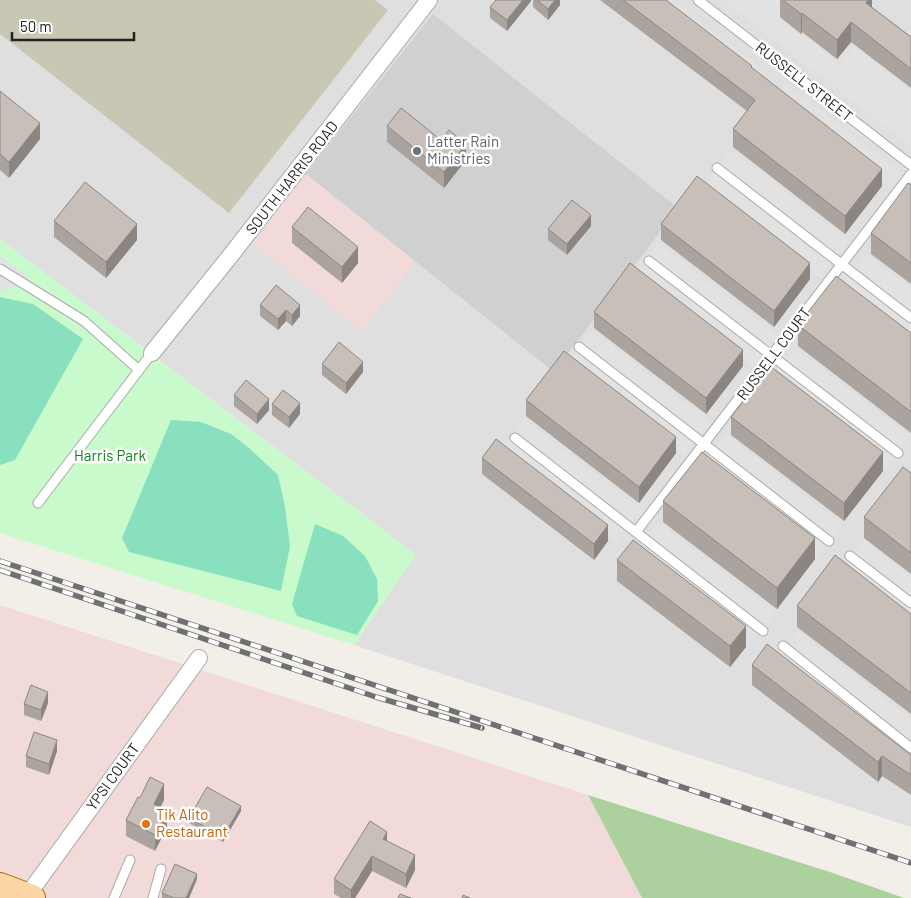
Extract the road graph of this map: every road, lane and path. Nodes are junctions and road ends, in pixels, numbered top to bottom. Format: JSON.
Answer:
{"nodes":[{"id":1,"x":430,"y":0,"type":"edge"},
{"id":2,"x":698,"y":0,"type":"edge"},
{"id":3,"x":911,"y":165,"type":"edge"},
{"id":4,"x":717,"y":168,"type":"dead end"},
{"id":5,"x":911,"y":174,"type":"edge"},
{"id":6,"x":649,"y":261,"type":"dead end"},
{"id":7,"x":843,"y":264,"type":"junction"},
{"id":8,"x":0,"y":269,"type":"edge"},
{"id":9,"x":911,"y":318,"type":"edge"},
{"id":10,"x":579,"y":347,"type":"dead end"},
{"id":11,"x":152,"y":353,"type":"joint"},
{"id":12,"x":772,"y":357,"type":"junction"},
{"id":13,"x":139,"y":370,"type":"junction"},
{"id":14,"x":515,"y":438,"type":"dead end"},
{"id":15,"x":704,"y":445,"type":"junction"},
{"id":16,"x":898,"y":453,"type":"dead end"},
{"id":17,"x":38,"y":503,"type":"dead end"},
{"id":18,"x":636,"y":532,"type":"junction"},
{"id":19,"x":830,"y":541,"type":"dead end"},
{"id":20,"x":850,"y":556,"type":"dead end"},
{"id":21,"x":911,"y":603,"type":"edge"},
{"id":22,"x":763,"y":631,"type":"dead end"},
{"id":23,"x":783,"y":646,"type":"dead end"},
{"id":24,"x":200,"y":658,"type":"dead end"},
{"id":25,"x":911,"y":748,"type":"edge"},
{"id":26,"x":130,"y":860,"type":"dead end"},
{"id":27,"x":161,"y":869,"type":"dead end"},
{"id":28,"x":0,"y":886,"type":"edge"},
{"id":29,"x":29,"y":897,"type":"edge"},
{"id":30,"x":114,"y":898,"type":"edge"},
{"id":31,"x":153,"y":898,"type":"edge"}],
"edges":[{"from":1,"to":11,"type":"street","name":"SOUTH HARRIS ROAD"},
{"from":2,"to":3,"type":"lane","name":"RUSSELL STREET"},
{"from":4,"to":7,"type":"lane"},
{"from":5,"to":7,"type":"lane","name":"RUSSELL COURT"},
{"from":6,"to":12,"type":"lane"},
{"from":7,"to":9,"type":"lane"},
{"from":7,"to":12,"type":"lane","name":"RUSSELL COURT"},
{"from":8,"to":13,"type":"lane"},
{"from":10,"to":15,"type":"lane"},
{"from":11,"to":13,"type":"lane"},
{"from":12,"to":15,"type":"lane","name":"RUSSELL COURT"},
{"from":12,"to":16,"type":"lane"},
{"from":13,"to":17,"type":"lane"},
{"from":14,"to":18,"type":"lane"},
{"from":15,"to":18,"type":"lane","name":"RUSSELL COURT"},
{"from":15,"to":19,"type":"lane"},
{"from":18,"to":22,"type":"lane"},
{"from":20,"to":21,"type":"lane"},
{"from":23,"to":25,"type":"lane"},
{"from":24,"to":29,"type":"street","name":"YPSI COURT"},
{"from":26,"to":30,"type":"lane"},
{"from":27,"to":31,"type":"lane"},
{"from":28,"to":29,"type":"main road"}]}
